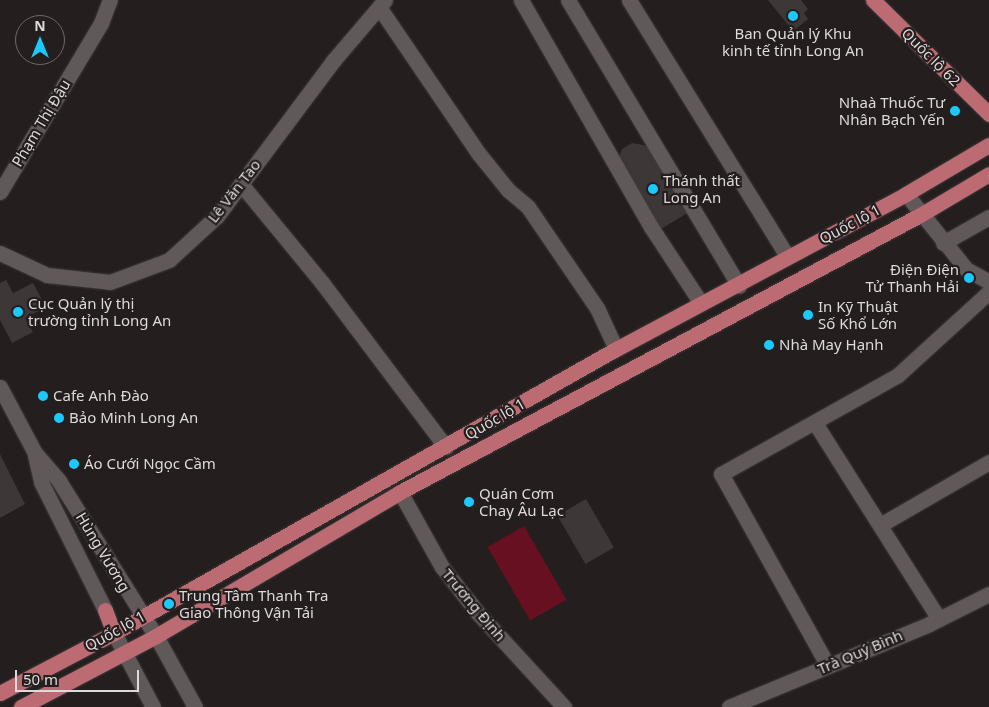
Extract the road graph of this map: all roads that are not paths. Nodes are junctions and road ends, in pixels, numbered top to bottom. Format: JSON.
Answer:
{"nodes":[{"id":1,"x":110,"y":0,"type":"edge"},
{"id":2,"x":521,"y":0,"type":"edge"},
{"id":3,"x":568,"y":0,"type":"edge"},
{"id":4,"x":629,"y":0,"type":"edge"},
{"id":5,"x":873,"y":0,"type":"edge"},
{"id":6,"x":382,"y":4,"type":"edge"},
{"id":7,"x":989,"y":114,"type":"edge"},
{"id":8,"x":989,"y":145,"type":"edge"},
{"id":9,"x":989,"y":174,"type":"edge"},
{"id":10,"x":241,"y":184,"type":"junction"},
{"id":11,"x":0,"y":192,"type":"edge"},
{"id":12,"x":906,"y":194,"type":"junction"},
{"id":13,"x":920,"y":215,"type":"junction"},
{"id":14,"x":989,"y":217,"type":"edge"},
{"id":15,"x":943,"y":243,"type":"junction"},
{"id":16,"x":0,"y":253,"type":"edge"},
{"id":17,"x":788,"y":257,"type":"junction"},
{"id":18,"x":989,"y":282,"type":"edge"},
{"id":19,"x":739,"y":286,"type":"junction"},
{"id":20,"x":989,"y":292,"type":"edge"},
{"id":21,"x":701,"y":303,"type":"junction"},
{"id":22,"x":616,"y":349,"type":"junction"},
{"id":23,"x":0,"y":387,"type":"edge"},
{"id":24,"x":815,"y":424,"type":"junction"},
{"id":25,"x":446,"y":447,"type":"junction"},
{"id":26,"x":35,"y":453,"type":"junction"},
{"id":27,"x":989,"y":462,"type":"edge"},
{"id":28,"x":400,"y":492,"type":"junction"},
{"id":29,"x":880,"y":525,"type":"junction"},
{"id":30,"x":989,"y":594,"type":"edge"},
{"id":31,"x":105,"y":610,"type":"joint"},
{"id":32,"x":143,"y":616,"type":"junction"},
{"id":33,"x":939,"y":619,"type":"junction"},
{"id":34,"x":114,"y":633,"type":"junction"},
{"id":35,"x":156,"y":636,"type":"junction"},
{"id":36,"x":124,"y":652,"type":"junction"},
{"id":37,"x":828,"y":666,"type":"junction"},
{"id":38,"x":0,"y":693,"type":"edge"},
{"id":39,"x":21,"y":707,"type":"edge"},
{"id":40,"x":153,"y":707,"type":"edge"},
{"id":41,"x":194,"y":707,"type":"edge"},
{"id":42,"x":564,"y":707,"type":"edge"},
{"id":43,"x":729,"y":707,"type":"edge"}],
"edges":[{"from":1,"to":11,"type":"street","name":"Phạm Thị Đậu"},
{"from":2,"to":21,"type":"street"},
{"from":3,"to":19,"type":"street"},
{"from":4,"to":17,"type":"street"},
{"from":5,"to":7,"type":"main road","name":"Quốc lộ 62"},
{"from":6,"to":10,"type":"street","name":"Lê Văn Tao"},
{"from":6,"to":22,"type":"street"},
{"from":8,"to":12,"type":"main road","name":"Quốc lộ 1"},
{"from":9,"to":13,"type":"main road","name":"Quốc lộ 1"},
{"from":10,"to":16,"type":"street","name":"Lê Văn Tao"},
{"from":10,"to":25,"type":"street"},
{"from":12,"to":13,"type":"street"},
{"from":12,"to":17,"type":"main road","name":"Quốc lộ 1"},
{"from":13,"to":15,"type":"street"},
{"from":13,"to":28,"type":"main road","name":"Quốc lộ 1"},
{"from":14,"to":15,"type":"street"},
{"from":15,"to":18,"type":"street"},
{"from":17,"to":19,"type":"main road","name":"Quốc lộ 1"},
{"from":19,"to":21,"type":"main road","name":"Quốc lộ 1"},
{"from":20,"to":24,"type":"street"},
{"from":21,"to":22,"type":"main road","name":"Quốc lộ 1"},
{"from":22,"to":25,"type":"main road","name":"Quốc lộ 1"},
{"from":23,"to":26,"type":"street","name":"Hùng Vương"},
{"from":24,"to":29,"type":"street"},
{"from":24,"to":37,"type":"street"},
{"from":25,"to":32,"type":"main road","name":"Quốc lộ 1"},
{"from":26,"to":31,"type":"street","name":"Hùng Vương"},
{"from":26,"to":32,"type":"street","name":"Hùng Vương"},
{"from":27,"to":29,"type":"street"},
{"from":28,"to":35,"type":"main road","name":"Quốc lộ 1"},
{"from":28,"to":42,"type":"street","name":"Trương Định"},
{"from":29,"to":33,"type":"street"},
{"from":30,"to":33,"type":"street","name":"Trà Quý Bình"},
{"from":31,"to":34,"type":"main road","name":"Hùng Vương"},
{"from":32,"to":34,"type":"main road","name":"Quốc lộ 1"},
{"from":32,"to":35,"type":"street","name":"Hùng Vương"},
{"from":33,"to":37,"type":"street","name":"Trà Quý Bình"},
{"from":34,"to":36,"type":"street","name":"Hùng Vương"},
{"from":34,"to":38,"type":"main road","name":"Quốc lộ 1"},
{"from":35,"to":36,"type":"main road","name":"Quốc lộ 1"},
{"from":35,"to":41,"type":"street","name":"Hùng Vương"},
{"from":36,"to":39,"type":"main road","name":"Quốc lộ 1"},
{"from":36,"to":40,"type":"street","name":"Hùng Vương"},
{"from":37,"to":43,"type":"street","name":"Trà Quý Bình"}]}
